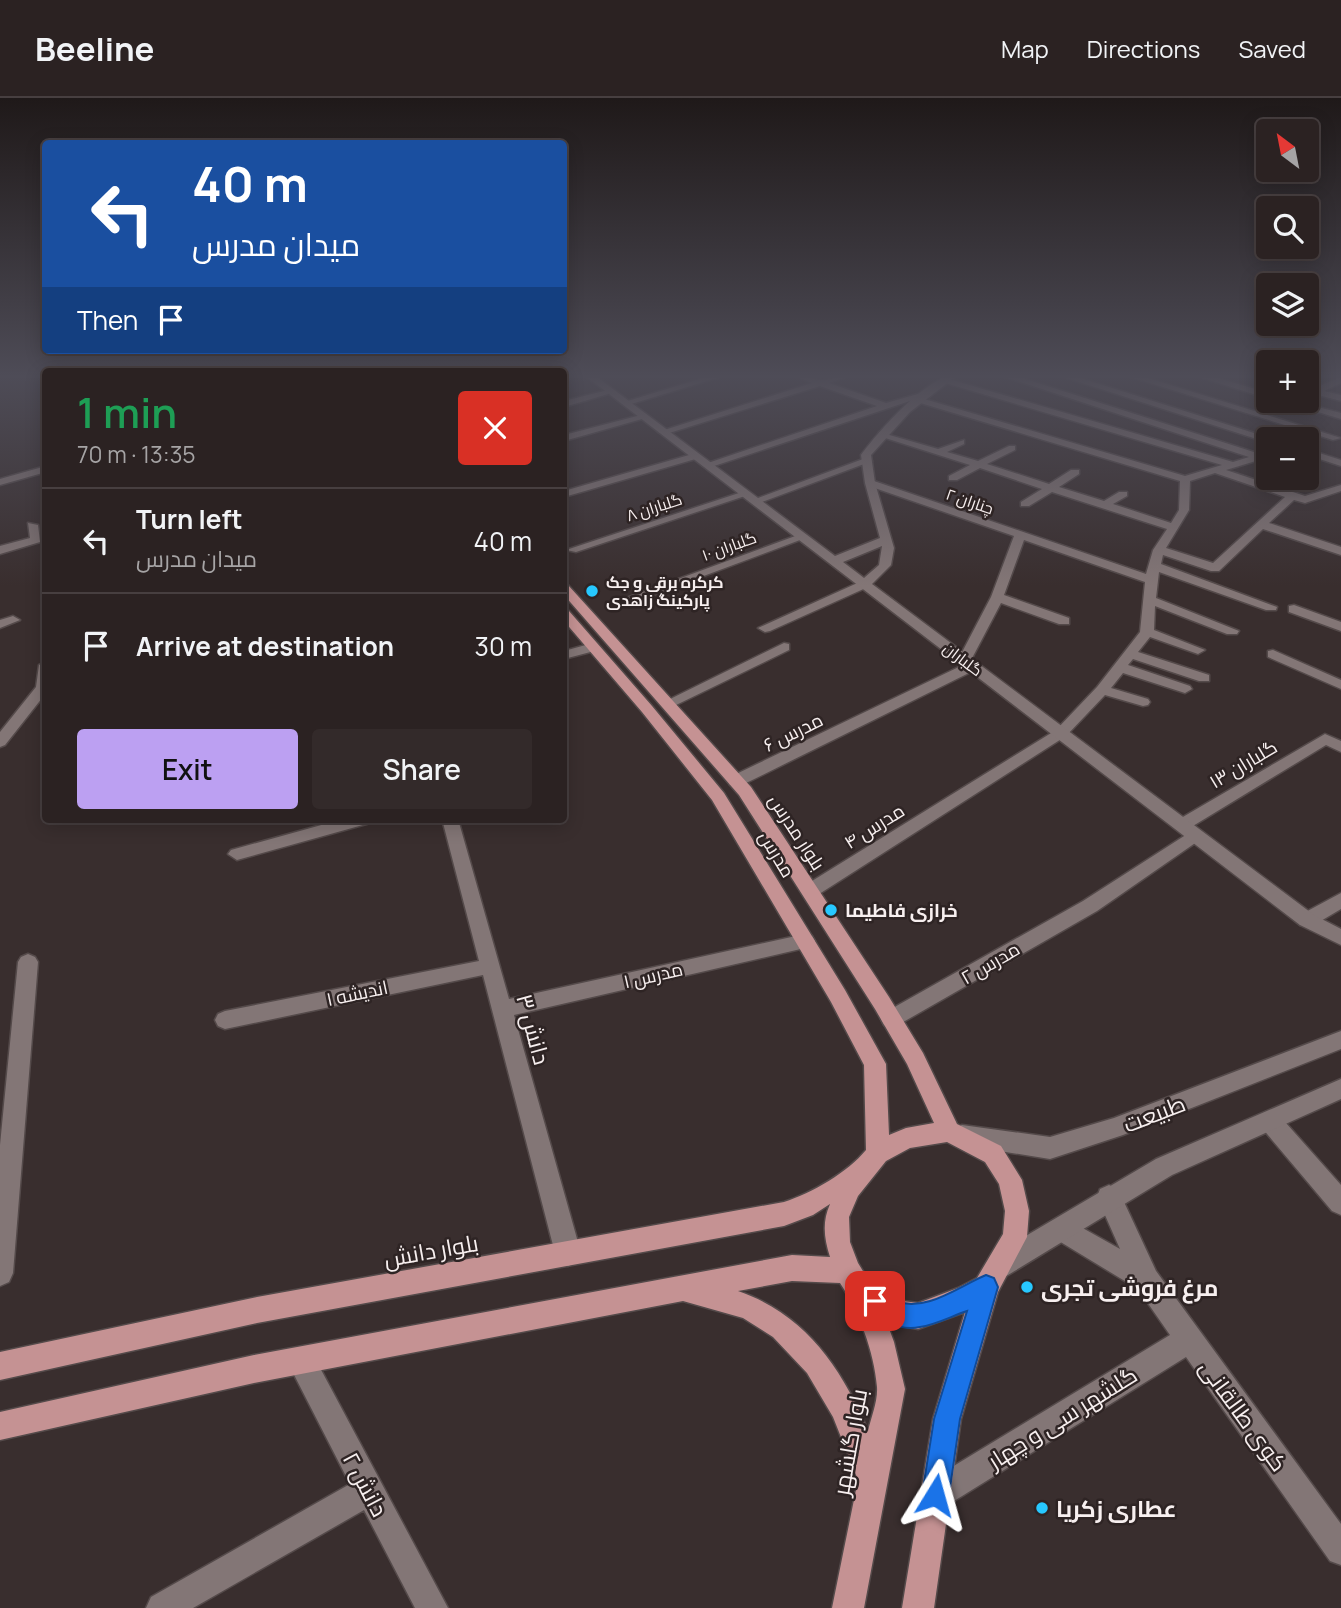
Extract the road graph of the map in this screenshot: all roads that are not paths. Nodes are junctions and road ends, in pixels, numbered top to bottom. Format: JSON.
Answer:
{"nodes":[{"id":1,"x":680,"y":444,"type":"edge"},
{"id":2,"x":770,"y":444,"type":"edge"},
{"id":3,"x":874,"y":444,"type":"edge"},
{"id":4,"x":915,"y":444,"type":"edge"},
{"id":5,"x":955,"y":444,"type":"edge"},
{"id":6,"x":1070,"y":444,"type":"edge"},
{"id":7,"x":1164,"y":444,"type":"edge"},
{"id":8,"x":1228,"y":444,"type":"edge"},
{"id":9,"x":1012,"y":448,"type":"dead end"},
{"id":10,"x":938,"y":452,"type":"junction"},
{"id":11,"x":1256,"y":453,"type":"edge"},
{"id":12,"x":696,"y":456,"type":"junction"},
{"id":13,"x":1319,"y":456,"type":"edge"},
{"id":14,"x":1256,"y":457,"type":"edge"},
{"id":15,"x":867,"y":461,"type":"junction"},
{"id":16,"x":42,"y":462,"type":"edge"},
{"id":17,"x":1341,"y":463,"type":"edge"},
{"id":18,"x":979,"y":464,"type":"junction"},
{"id":19,"x":1230,"y":464,"type":"junction"},
{"id":20,"x":707,"y":465,"type":"junction"},
{"id":21,"x":42,"y":470,"type":"edge"},
{"id":22,"x":1215,"y":470,"type":"junction"},
{"id":23,"x":1075,"y":472,"type":"dead end"},
{"id":24,"x":0,"y":474,"type":"edge"},
{"id":25,"x":953,"y":478,"type":"dead end"},
{"id":26,"x":1185,"y":479,"type":"junction"},
{"id":27,"x":0,"y":482,"type":"edge"},
{"id":28,"x":870,"y":483,"type":"junction"},
{"id":29,"x":1051,"y":488,"type":"junction"},
{"id":30,"x":1341,"y":488,"type":"edge"},
{"id":31,"x":567,"y":493,"type":"edge"},
{"id":32,"x":1123,"y":494,"type":"dead end"},
{"id":33,"x":1292,"y":496,"type":"junction"},
{"id":34,"x":750,"y":498,"type":"junction"},
{"id":35,"x":1025,"y":504,"type":"dead end"},
{"id":36,"x":1105,"y":505,"type":"junction"},
{"id":37,"x":1131,"y":513,"type":"junction"},
{"id":38,"x":1120,"y":522,"type":"dead end"},
{"id":39,"x":1263,"y":525,"type":"junction"},
{"id":40,"x":32,"y":526,"type":"dead end"},
{"id":41,"x":1173,"y":527,"type":"junction"},
{"id":42,"x":1020,"y":535,"type":"junction"},
{"id":43,"x":802,"y":537,"type":"junction"},
{"id":44,"x":884,"y":540,"type":"junction"},
{"id":45,"x":0,"y":550,"type":"edge"},
{"id":46,"x":572,"y":550,"type":"dead end"},
{"id":47,"x":1159,"y":550,"type":"junction"},
{"id":48,"x":1341,"y":551,"type":"edge"},
{"id":49,"x":834,"y":561,"type":"junction"},
{"id":50,"x":1155,"y":566,"type":"junction"},
{"id":51,"x":1151,"y":580,"type":"junction"},
{"id":52,"x":864,"y":584,"type":"junction"},
{"id":53,"x":997,"y":597,"type":"junction"},
{"id":54,"x":627,"y":600,"type":"dead end"},
{"id":55,"x":1150,"y":600,"type":"junction"},
{"id":56,"x":1271,"y":607,"type":"dead end"},
{"id":57,"x":568,"y":608,"type":"edge"},
{"id":58,"x":1294,"y":609,"type":"dead end"},
{"id":59,"x":1064,"y":621,"type":"dead end"},
{"id":60,"x":1341,"y":627,"type":"edge"},
{"id":61,"x":765,"y":628,"type":"dead end"},
{"id":62,"x":1232,"y":631,"type":"dead end"},
{"id":63,"x":1147,"y":632,"type":"junction"},
{"id":64,"x":593,"y":647,"type":"junction"},
{"id":65,"x":784,"y":647,"type":"dead end"},
{"id":66,"x":1198,"y":650,"type":"dead end"},
{"id":67,"x":567,"y":654,"type":"edge"},
{"id":68,"x":1130,"y":654,"type":"junction"},
{"id":69,"x":1273,"y":654,"type":"dead end"},
{"id":70,"x":968,"y":663,"type":"junction"},
{"id":71,"x":1120,"y":667,"type":"junction"},
{"id":72,"x":1204,"y":678,"type":"dead end"},
{"id":73,"x":1341,"y":685,"type":"edge"},
{"id":74,"x":42,"y":688,"type":"edge"},
{"id":75,"x":1185,"y":690,"type":"dead end"},
{"id":76,"x":1102,"y":691,"type":"junction"},
{"id":77,"x":1143,"y":702,"type":"dead end"},
{"id":78,"x":669,"y":703,"type":"junction"},
{"id":79,"x":42,"y":705,"type":"edge"},
{"id":80,"x":27,"y":710,"type":"junction"},
{"id":81,"x":1061,"y":733,"type":"junction"},
{"id":82,"x":0,"y":742,"type":"edge"},
{"id":83,"x":1341,"y":747,"type":"edge"},
{"id":84,"x":736,"y":781,"type":"junction"},
{"id":85,"x":349,"y":823,"type":"edge"},
{"id":86,"x":451,"y":823,"type":"edge"},
{"id":87,"x":1189,"y":830,"type":"junction"},
{"id":88,"x":237,"y":854,"type":"dead end"},
{"id":89,"x":810,"y":891,"type":"junction"},
{"id":90,"x":1341,"y":900,"type":"edge"},
{"id":91,"x":1090,"y":906,"type":"joint"},
{"id":92,"x":1307,"y":919,"type":"junction"},
{"id":93,"x":1341,"y":938,"type":"edge"},
{"id":94,"x":805,"y":941,"type":"junction"},
{"id":95,"x":1341,"y":948,"type":"edge"},
{"id":96,"x":28,"y":962,"type":"dead end"},
{"id":97,"x":490,"y":966,"type":"junction"},
{"id":98,"x":502,"y":1009,"type":"junction"},
{"id":99,"x":891,"y":1019,"type":"junction"},
{"id":100,"x":225,"y":1020,"type":"dead end"},
{"id":101,"x":1341,"y":1040,"type":"edge"},
{"id":102,"x":1341,"y":1090,"type":"edge"},
{"id":103,"x":1270,"y":1121,"type":"junction"},
{"id":104,"x":955,"y":1133,"type":"junction"},
{"id":105,"x":871,"y":1162,"type":"junction"},
{"id":106,"x":1109,"y":1197,"type":"junction"},
{"id":107,"x":1341,"y":1203,"type":"edge"},
{"id":108,"x":1063,"y":1229,"type":"junction"},
{"id":109,"x":568,"y":1253,"type":"junction"},
{"id":110,"x":0,"y":1273,"type":"edge"},
{"id":111,"x":992,"y":1277,"type":"junction"},
{"id":112,"x":853,"y":1280,"type":"junction"},
{"id":113,"x":1147,"y":1280,"type":"junction"},
{"id":114,"x":684,"y":1289,"type":"junction"},
{"id":115,"x":1189,"y":1339,"type":"junction"},
{"id":116,"x":301,"y":1361,"type":"junction"},
{"id":117,"x":0,"y":1366,"type":"edge"},
{"id":118,"x":0,"y":1426,"type":"edge"},
{"id":119,"x":873,"y":1479,"type":"junction"},
{"id":120,"x":369,"y":1490,"type":"junction"},
{"id":121,"x":935,"y":1495,"type":"junction"},
{"id":122,"x":1341,"y":1550,"type":"edge"},
{"id":123,"x":162,"y":1608,"type":"edge"},
{"id":124,"x":432,"y":1608,"type":"edge"},
{"id":125,"x":848,"y":1608,"type":"edge"},
{"id":126,"x":918,"y":1608,"type":"edge"}],
"edges":[{"from":1,"to":12,"type":"street","name":"گلباران"},
{"from":2,"to":20,"type":"street"},
{"from":3,"to":15,"type":"street"},
{"from":4,"to":10,"type":"street"},
{"from":5,"to":10,"type":"street"},
{"from":6,"to":26,"type":"street"},
{"from":7,"to":19,"type":"street"},
{"from":8,"to":11,"type":"street"},
{"from":9,"to":18,"type":"street"},
{"from":10,"to":18,"type":"street"},
{"from":12,"to":20,"type":"street","name":"گلباران"},
{"from":12,"to":31,"type":"street"},
{"from":13,"to":17,"type":"street"},
{"from":14,"to":19,"type":"street"},
{"from":15,"to":28,"type":"street"},
{"from":15,"to":34,"type":"street","name":"گلباران ۸"},
{"from":16,"to":24,"type":"street"},
{"from":18,"to":25,"type":"street"},
{"from":18,"to":29,"type":"street"},
{"from":19,"to":22,"type":"street"},
{"from":20,"to":34,"type":"street","name":"گلباران"},
{"from":21,"to":27,"type":"street"},
{"from":22,"to":26,"type":"street"},
{"from":22,"to":33,"type":"street"},
{"from":23,"to":29,"type":"street"},
{"from":26,"to":41,"type":"street"},
{"from":28,"to":42,"type":"street","name":"۲ چناران"},
{"from":28,"to":44,"type":"street"},
{"from":29,"to":35,"type":"street"},
{"from":29,"to":36,"type":"street"},
{"from":30,"to":33,"type":"street"},
{"from":32,"to":36,"type":"street"},
{"from":33,"to":39,"type":"street"},
{"from":34,"to":43,"type":"street","name":"گلباران"},
{"from":34,"to":46,"type":"street","name":"گلباران ۸"},
{"from":36,"to":37,"type":"street"},
{"from":37,"to":38,"type":"street"},
{"from":37,"to":41,"type":"street"},
{"from":39,"to":47,"type":"street"},
{"from":39,"to":48,"type":"street"},
{"from":40,"to":45,"type":"street"},
{"from":41,"to":47,"type":"street"},
{"from":42,"to":51,"type":"street","name":"۲ چناران"},
{"from":42,"to":53,"type":"street"},
{"from":43,"to":49,"type":"street","name":"گلباران"},
{"from":43,"to":54,"type":"street","name":"گلباران ۱۰"},
{"from":44,"to":49,"type":"street"},
{"from":44,"to":52,"type":"street"},
{"from":47,"to":50,"type":"street"},
{"from":49,"to":52,"type":"street","name":"گلباران"},
{"from":50,"to":51,"type":"street"},
{"from":50,"to":56,"type":"street"},
{"from":51,"to":55,"type":"street"},
{"from":52,"to":61,"type":"street"},
{"from":52,"to":70,"type":"street","name":"گلباران"},
{"from":53,"to":59,"type":"street"},
{"from":53,"to":70,"type":"street"},
{"from":55,"to":62,"type":"street"},
{"from":55,"to":63,"type":"street"},
{"from":57,"to":64,"type":"main road","name":"مدرس"},
{"from":57,"to":78,"type":"main road","name":"بلوار مدرس"},
{"from":58,"to":60,"type":"street"},
{"from":63,"to":66,"type":"street"},
{"from":63,"to":68,"type":"street","name":"مدرس ۴"},
{"from":64,"to":67,"type":"street"},
{"from":64,"to":94,"type":"main road","name":"مدرس"},
{"from":65,"to":78,"type":"street"},
{"from":68,"to":71,"type":"street","name":"مدرس ۴"},
{"from":68,"to":72,"type":"street"},
{"from":69,"to":73,"type":"street"},
{"from":70,"to":81,"type":"street","name":"گلباران"},
{"from":70,"to":84,"type":"street","name":"مدرس ۶"},
{"from":71,"to":75,"type":"street"},
{"from":71,"to":76,"type":"street","name":"مدرس ۴"},
{"from":74,"to":80,"type":"street"},
{"from":76,"to":77,"type":"street"},
{"from":76,"to":81,"type":"street","name":"مدرس ۴"},
{"from":78,"to":84,"type":"main road","name":"بلوار مدرس"},
{"from":79,"to":80,"type":"street"},
{"from":80,"to":82,"type":"street"},
{"from":81,"to":87,"type":"street","name":"گلباران"},
{"from":81,"to":89,"type":"street","name":"مدرس ۴"},
{"from":83,"to":87,"type":"street","name":"۱۳ گلباران"},
{"from":84,"to":89,"type":"main road","name":"بلوار مدرس"},
{"from":85,"to":88,"type":"street"},
{"from":86,"to":97,"type":"street","name":"دانش ۳"},
{"from":87,"to":91,"type":"street","name":"۱۳ گلباران"},
{"from":87,"to":92,"type":"street","name":"گلباران"},
{"from":89,"to":99,"type":"main road","name":"بلوار مدرس"},
{"from":90,"to":92,"type":"street"},
{"from":91,"to":99,"type":"street","name":"مدرس ۲"},
{"from":92,"to":93,"type":"street","name":"گلباران"},
{"from":92,"to":95,"type":"street"},
{"from":94,"to":98,"type":"street","name":"مدرس ۱"},
{"from":94,"to":105,"type":"main road","name":"مدرس"},
{"from":96,"to":110,"type":"street"},
{"from":97,"to":98,"type":"street","name":"دانش ۳"},
{"from":97,"to":100,"type":"street","name":"اندیشه ۱"},
{"from":98,"to":109,"type":"street","name":"دانش ۳"},
{"from":99,"to":104,"type":"main road","name":"بلوار مدرس"},
{"from":101,"to":104,"type":"street","name":"طبیعت"},
{"from":102,"to":103,"type":"street"},
{"from":103,"to":106,"type":"street"},
{"from":103,"to":107,"type":"street"},
{"from":104,"to":105,"type":"main road"},
{"from":104,"to":111,"type":"main road"},
{"from":105,"to":109,"type":"main road","name":"بلوار دانش"},
{"from":105,"to":112,"type":"main road"},
{"from":106,"to":108,"type":"street"},
{"from":106,"to":113,"type":"street"},
{"from":108,"to":111,"type":"street"},
{"from":108,"to":113,"type":"street"},
{"from":109,"to":117,"type":"main road","name":"بلوار دانش"},
{"from":111,"to":112,"type":"main road"},
{"from":111,"to":121,"type":"main road"},
{"from":112,"to":114,"type":"main road"},
{"from":112,"to":119,"type":"main road","name":"بلوار گلشهر"},
{"from":113,"to":115,"type":"street","name":"کوی طالقانی"},
{"from":114,"to":116,"type":"main road"},
{"from":114,"to":119,"type":"main road"},
{"from":115,"to":121,"type":"street","name":"گلشهر سی و چهار"},
{"from":115,"to":122,"type":"street","name":"کوی طالقانی"},
{"from":116,"to":118,"type":"main road"},
{"from":116,"to":120,"type":"street","name":"۲ دانش"},
{"from":119,"to":125,"type":"main road","name":"بلوار گلشهر"},
{"from":120,"to":123,"type":"street"},
{"from":120,"to":124,"type":"street","name":"۲ دانش"},
{"from":121,"to":126,"type":"main road"}]}
